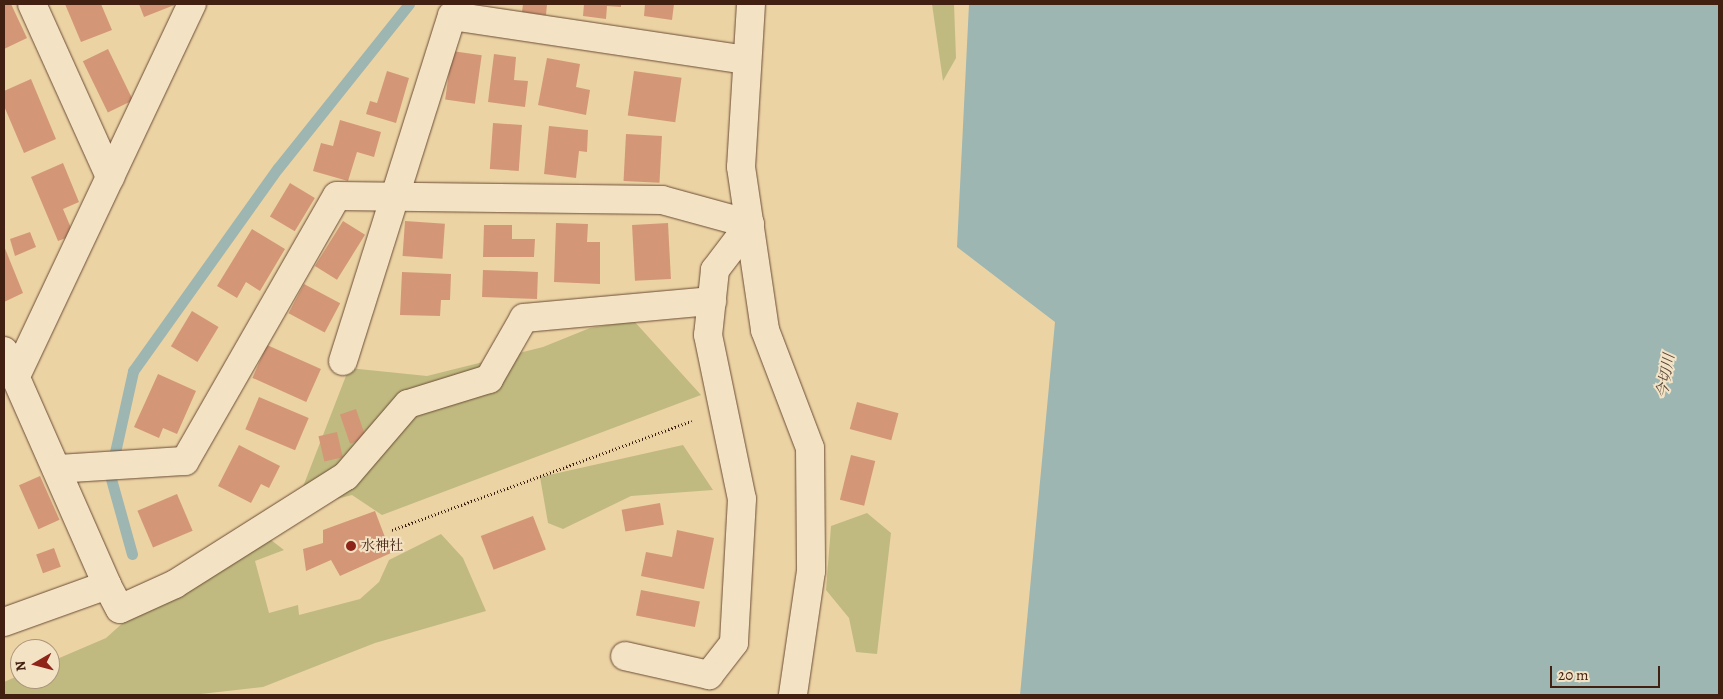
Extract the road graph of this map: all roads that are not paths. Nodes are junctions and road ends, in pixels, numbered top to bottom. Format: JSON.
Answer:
{"nodes":[{"id":1,"x":32,"y":4,"type":"edge"},
{"id":2,"x":192,"y":4,"type":"edge"},
{"id":3,"x":752,"y":4,"type":"edge"},
{"id":4,"x":451,"y":10,"type":"edge"},
{"id":5,"x":747,"y":60,"type":"junction"},
{"id":6,"x":110,"y":177,"type":"junction"},
{"id":7,"x":395,"y":195,"type":"junction"},
{"id":8,"x":750,"y":224,"type":"junction"},
{"id":9,"x":712,"y":301,"type":"junction"},
{"id":10,"x":4,"y":351,"type":"edge"},
{"id":11,"x":344,"y":361,"type":"dead end"},
{"id":12,"x":16,"y":376,"type":"junction"},
{"id":13,"x":56,"y":469,"type":"junction"},
{"id":14,"x":107,"y":586,"type":"junction"},
{"id":15,"x":4,"y":622,"type":"edge"},
{"id":16,"x":625,"y":656,"type":"dead end"},
{"id":17,"x":793,"y":695,"type":"edge"}],
"edges":[{"from":1,"to":6,"type":"street"},
{"from":2,"to":6,"type":"street"},
{"from":3,"to":5,"type":"street"},
{"from":4,"to":5,"type":"street"},
{"from":4,"to":7,"type":"street"},
{"from":5,"to":8,"type":"street"},
{"from":6,"to":12,"type":"street"},
{"from":7,"to":8,"type":"street"},
{"from":7,"to":11,"type":"street"},
{"from":7,"to":13,"type":"street"},
{"from":8,"to":9,"type":"street"},
{"from":8,"to":17,"type":"street"},
{"from":9,"to":14,"type":"street"},
{"from":9,"to":16,"type":"street"},
{"from":10,"to":12,"type":"street"},
{"from":12,"to":13,"type":"street"},
{"from":13,"to":14,"type":"street"},
{"from":14,"to":15,"type":"street"}]}
